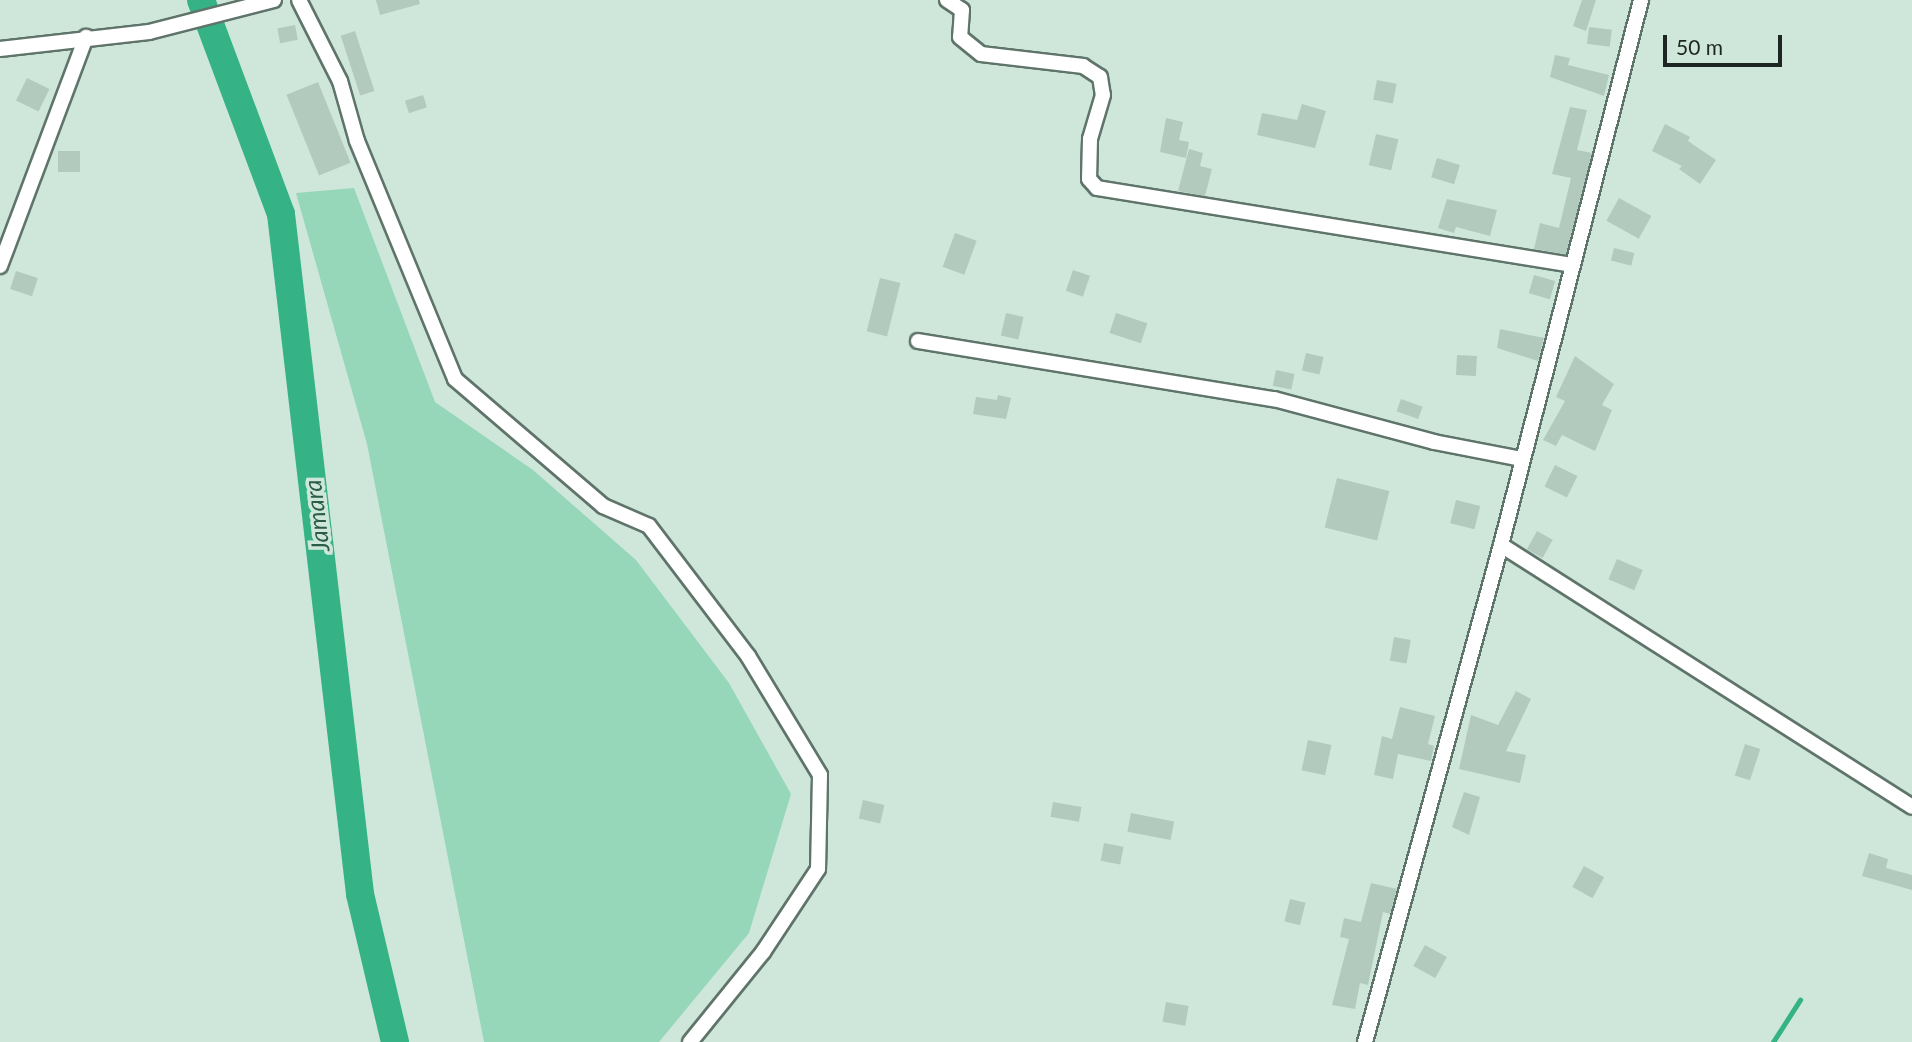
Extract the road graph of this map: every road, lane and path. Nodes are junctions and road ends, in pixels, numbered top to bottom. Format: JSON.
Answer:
{"nodes":[{"id":1,"x":274,"y":0,"type":"edge"},
{"id":2,"x":299,"y":0,"type":"edge"},
{"id":3,"x":947,"y":0,"type":"edge"},
{"id":4,"x":1640,"y":0,"type":"edge"},
{"id":5,"x":86,"y":37,"type":"junction"},
{"id":6,"x":0,"y":49,"type":"edge"},
{"id":7,"x":1570,"y":265,"type":"junction"},
{"id":8,"x":0,"y":266,"type":"edge"},
{"id":9,"x":918,"y":341,"type":"dead end"},
{"id":10,"x":1522,"y":459,"type":"junction"},
{"id":11,"x":1501,"y":545,"type":"junction"},
{"id":12,"x":1912,"y":807,"type":"edge"},
{"id":13,"x":690,"y":1042,"type":"edge"},
{"id":14,"x":1365,"y":1042,"type":"edge"}],
"edges":[{"from":1,"to":5,"type":"street"},
{"from":2,"to":13,"type":"street"},
{"from":3,"to":7,"type":"street"},
{"from":4,"to":7,"type":"street"},
{"from":5,"to":6,"type":"street"},
{"from":5,"to":8,"type":"street"},
{"from":7,"to":10,"type":"street"},
{"from":9,"to":10,"type":"street"},
{"from":10,"to":11,"type":"street"},
{"from":11,"to":12,"type":"street"},
{"from":11,"to":14,"type":"street"}]}
